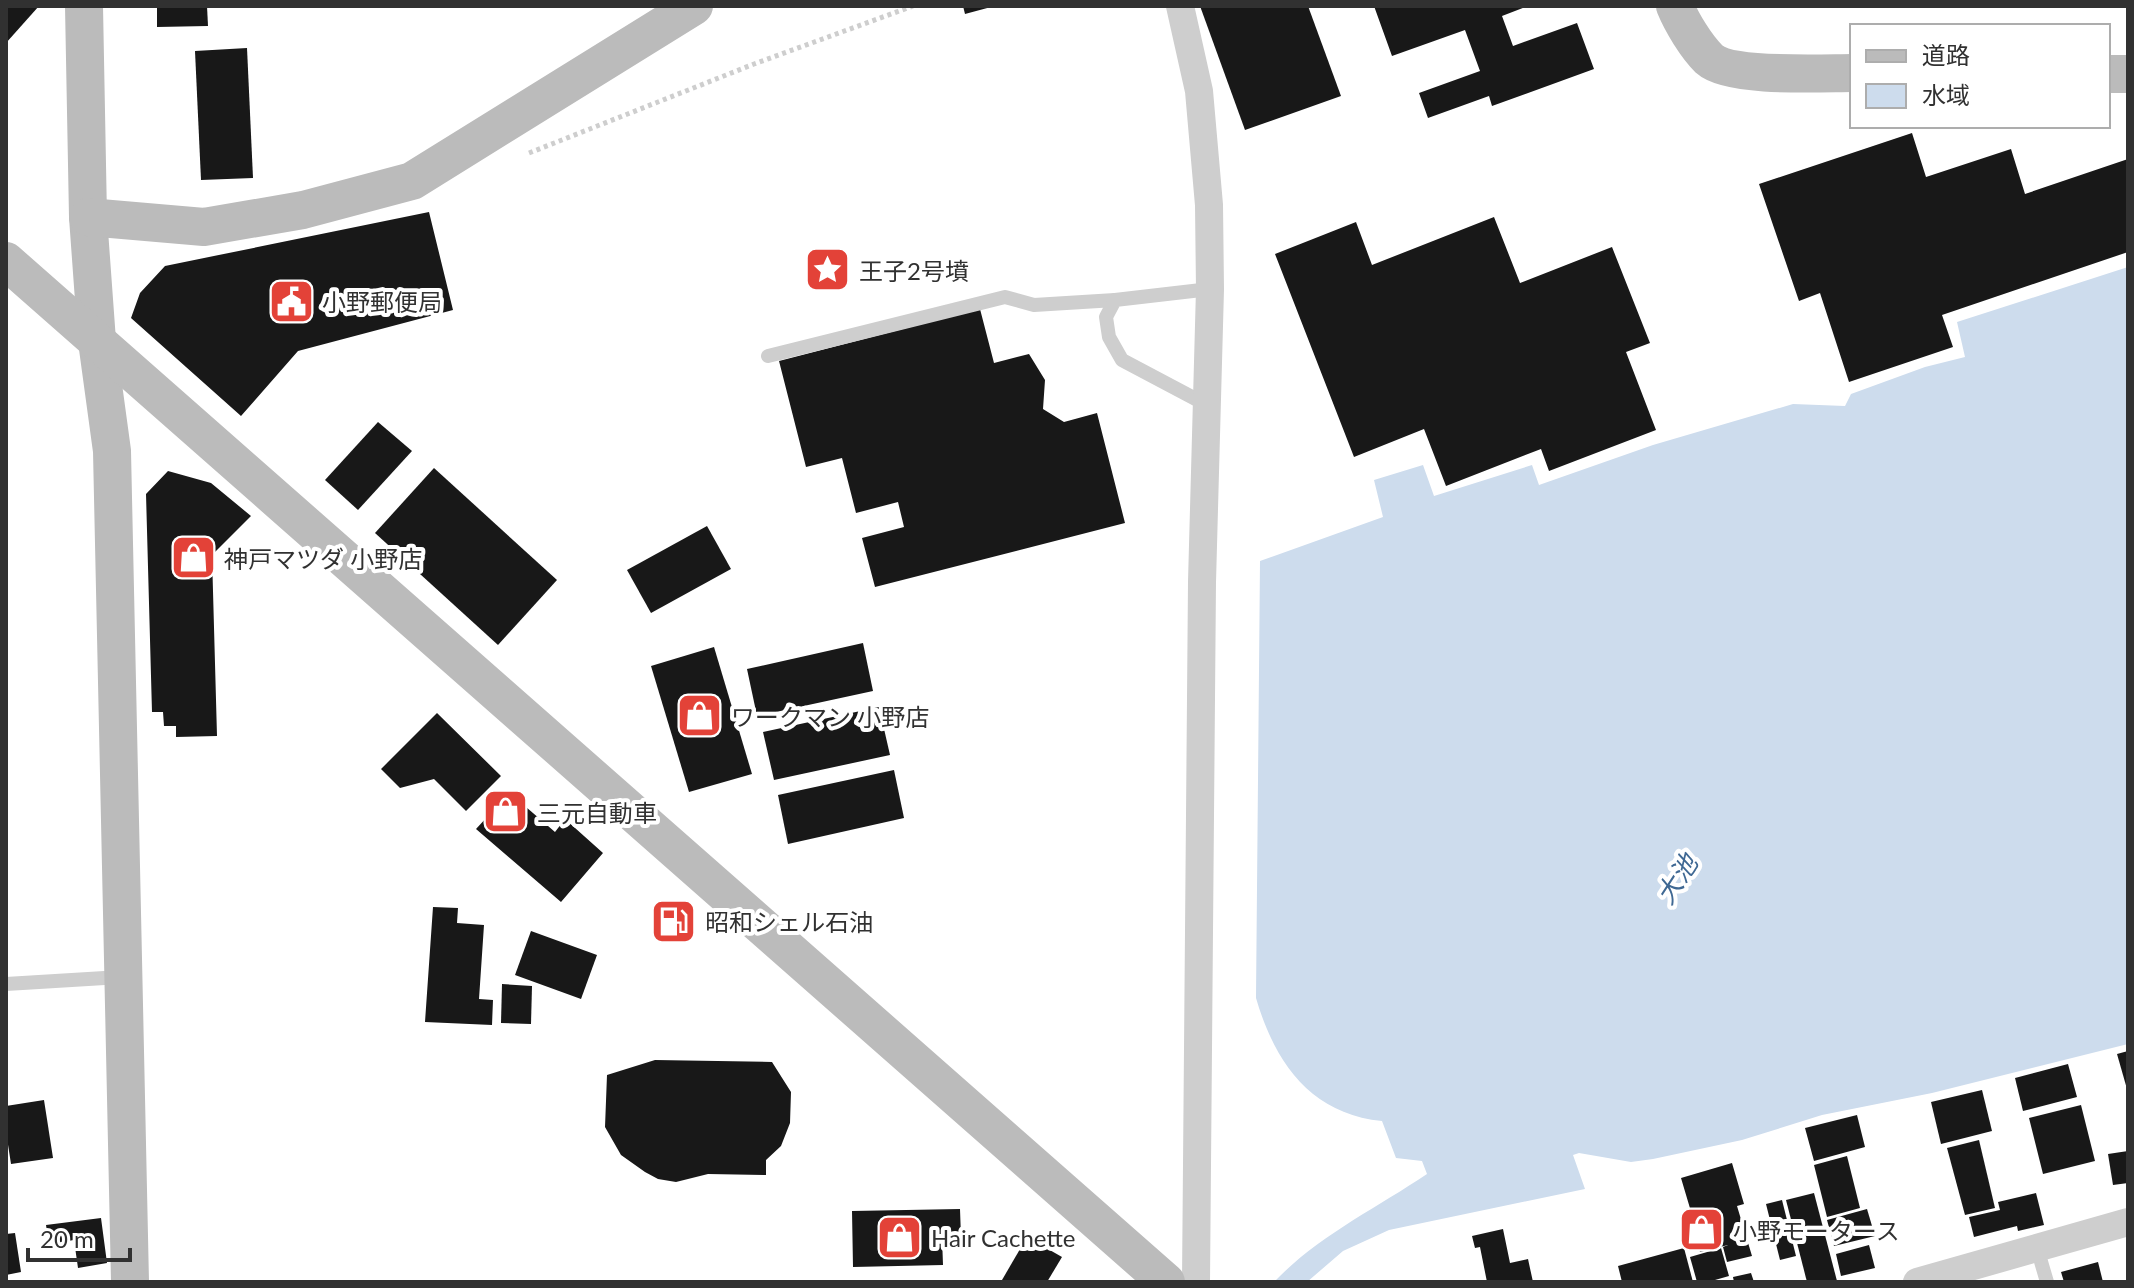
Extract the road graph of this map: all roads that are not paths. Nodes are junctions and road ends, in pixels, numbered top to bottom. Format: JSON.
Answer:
{"nodes":[{"id":1,"x":84,"y":6,"type":"edge"},
{"id":2,"x":694,"y":6,"type":"edge"},
{"id":3,"x":1180,"y":6,"type":"edge"},
{"id":4,"x":1675,"y":6,"type":"edge"},
{"id":5,"x":1850,"y":73,"type":"edge"},
{"id":6,"x":88,"y":217,"type":"junction"},
{"id":7,"x":6,"y":261,"type":"edge"},
{"id":8,"x":1210,"y":289,"type":"junction"},
{"id":9,"x":1115,"y":300,"type":"junction"},
{"id":10,"x":97,"y":341,"type":"junction"},
{"id":11,"x":768,"y":356,"type":"dead end"},
{"id":12,"x":1207,"y":405,"type":"junction"},
{"id":13,"x":125,"y":977,"type":"junction"},
{"id":14,"x":6,"y":984,"type":"edge"},
{"id":15,"x":2128,"y":1222,"type":"edge"},
{"id":16,"x":2037,"y":1248,"type":"junction"},
{"id":17,"x":130,"y":1282,"type":"edge"},
{"id":18,"x":1166,"y":1282,"type":"edge"},
{"id":19,"x":1196,"y":1282,"type":"edge"},
{"id":20,"x":1917,"y":1282,"type":"edge"},
{"id":21,"x":2047,"y":1282,"type":"edge"}],
"edges":[{"from":1,"to":6,"type":"street"},
{"from":2,"to":6,"type":"street"},
{"from":3,"to":8,"type":"street"},
{"from":4,"to":5,"type":"street"},
{"from":6,"to":10,"type":"street"},
{"from":7,"to":10,"type":"street"},
{"from":8,"to":9,"type":"lane"},
{"from":8,"to":12,"type":"street"},
{"from":9,"to":11,"type":"lane"},
{"from":9,"to":12,"type":"lane"},
{"from":10,"to":13,"type":"street"},
{"from":10,"to":18,"type":"street"},
{"from":12,"to":19,"type":"street"},
{"from":13,"to":14,"type":"lane"},
{"from":13,"to":17,"type":"street"},
{"from":15,"to":16,"type":"street"},
{"from":16,"to":20,"type":"street"},
{"from":16,"to":21,"type":"lane"}]}
